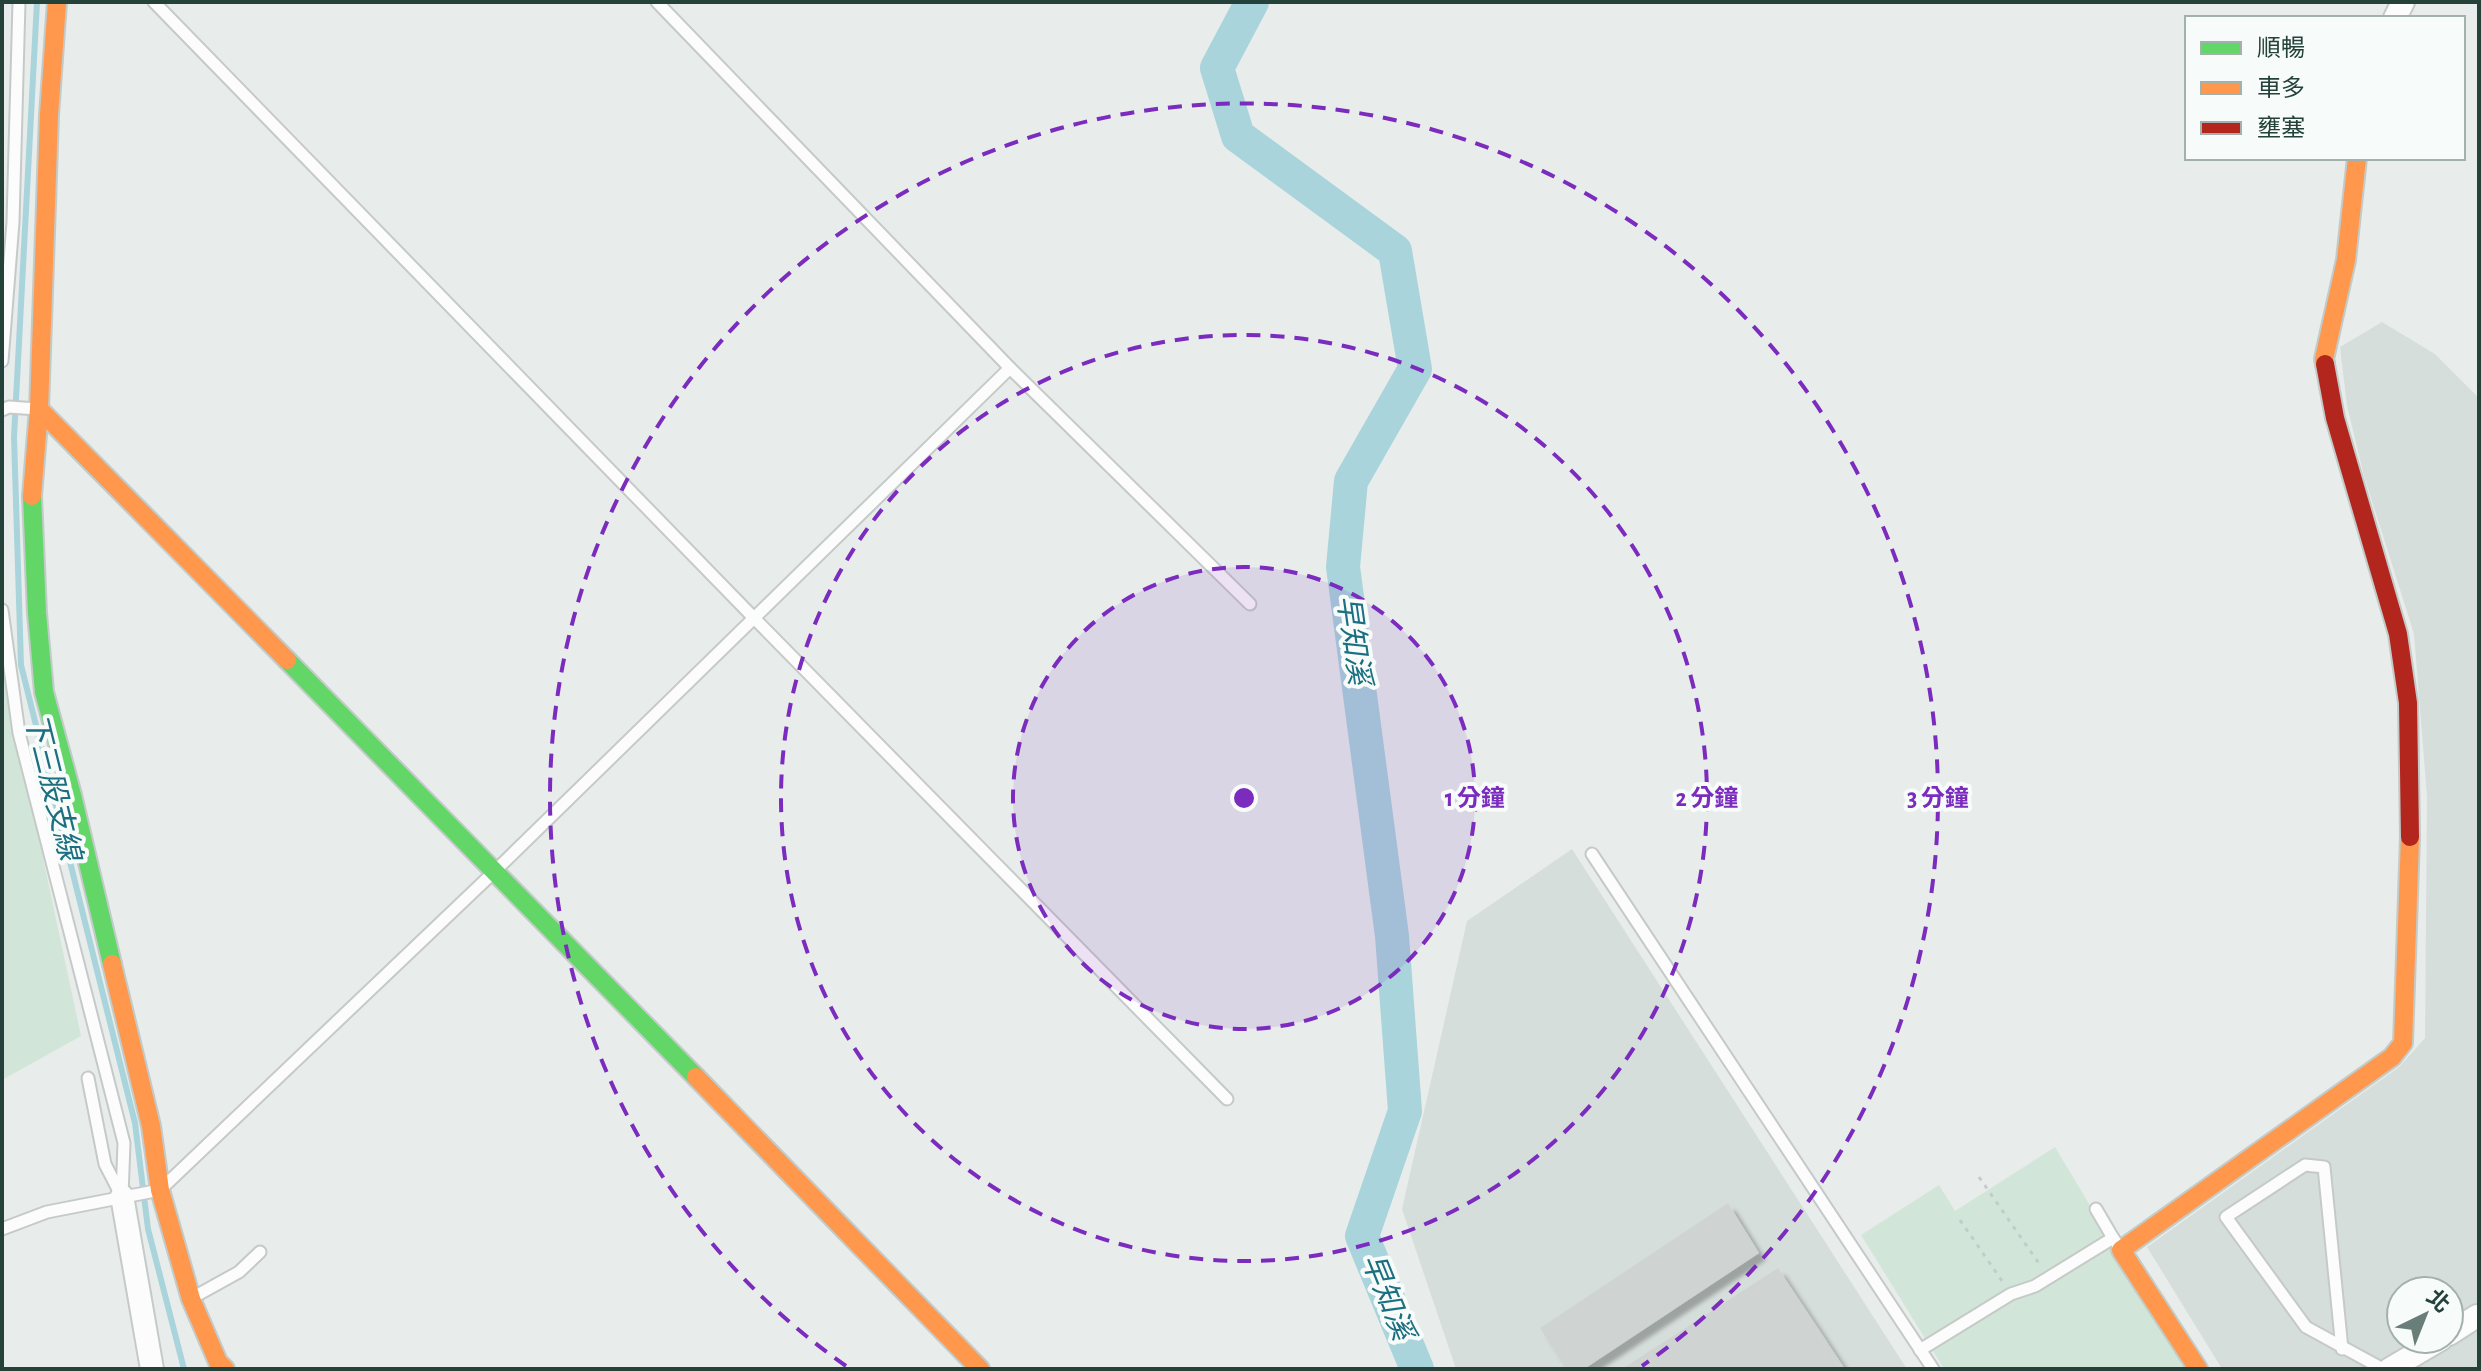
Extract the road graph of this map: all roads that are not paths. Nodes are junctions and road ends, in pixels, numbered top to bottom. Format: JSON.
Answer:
{"nodes":[{"id":1,"x":19,"y":2,"type":"edge"},
{"id":2,"x":57,"y":2,"type":"edge"},
{"id":3,"x":154,"y":2,"type":"edge"},
{"id":4,"x":657,"y":2,"type":"edge"},
{"id":5,"x":2357,"y":160,"type":"edge"},
{"id":6,"x":2,"y":361,"type":"edge"},
{"id":7,"x":1010,"y":368,"type":"junction"},
{"id":8,"x":5,"y":408,"type":"edge"},
{"id":9,"x":34,"y":409,"type":"junction"},
{"id":10,"x":1250,"y":604,"type":"dead end"},
{"id":11,"x":2,"y":610,"type":"edge"},
{"id":12,"x":754,"y":618,"type":"junction"},
{"id":13,"x":1592,"y":854,"type":"dead end"},
{"id":14,"x":495,"y":871,"type":"junction"},
{"id":15,"x":88,"y":1078,"type":"dead end"},
{"id":16,"x":1227,"y":1099,"type":"dead end"},
{"id":17,"x":160,"y":1190,"type":"junction"},
{"id":18,"x":122,"y":1196,"type":"junction"},
{"id":19,"x":2096,"y":1209,"type":"dead end"},
{"id":20,"x":2,"y":1229,"type":"edge"},
{"id":21,"x":2117,"y":1244,"type":"junction"},
{"id":22,"x":260,"y":1252,"type":"dead end"},
{"id":23,"x":191,"y":1299,"type":"junction"},
{"id":24,"x":2342,"y":1349,"type":"junction"},
{"id":25,"x":1920,"y":1350,"type":"junction"},
{"id":26,"x":2414,"y":1355,"type":"edge"},
{"id":27,"x":152,"y":1369,"type":"edge"},
{"id":28,"x":225,"y":1369,"type":"edge"},
{"id":29,"x":980,"y":1369,"type":"edge"},
{"id":30,"x":1933,"y":1369,"type":"edge"},
{"id":31,"x":2198,"y":1369,"type":"edge"},
{"id":32,"x":2383,"y":1369,"type":"edge"},
{"id":33,"x":2390,"y":1369,"type":"edge"}],
"edges":[{"from":1,"to":6,"type":"lane"},
{"from":2,"to":9,"type":"street"},
{"from":3,"to":12,"type":"lane"},
{"from":4,"to":7,"type":"lane"},
{"from":5,"to":21,"type":"street"},
{"from":7,"to":10,"type":"lane"},
{"from":7,"to":12,"type":"lane"},
{"from":8,"to":9,"type":"lane"},
{"from":9,"to":14,"type":"street"},
{"from":9,"to":17,"type":"street"},
{"from":11,"to":18,"type":"lane"},
{"from":12,"to":14,"type":"lane"},
{"from":12,"to":16,"type":"lane"},
{"from":13,"to":25,"type":"lane"},
{"from":14,"to":17,"type":"lane"},
{"from":14,"to":29,"type":"street"},
{"from":15,"to":18,"type":"lane"},
{"from":17,"to":18,"type":"lane"},
{"from":17,"to":23,"type":"street"},
{"from":18,"to":20,"type":"lane"},
{"from":18,"to":27,"type":"street"},
{"from":19,"to":21,"type":"lane"},
{"from":21,"to":25,"type":"lane"},
{"from":21,"to":31,"type":"street"},
{"from":22,"to":23,"type":"lane"},
{"from":23,"to":28,"type":"street"},
{"from":24,"to":24,"type":"lane"},
{"from":24,"to":32,"type":"lane"},
{"from":25,"to":30,"type":"lane"},
{"from":26,"to":33,"type":"street"}]}
